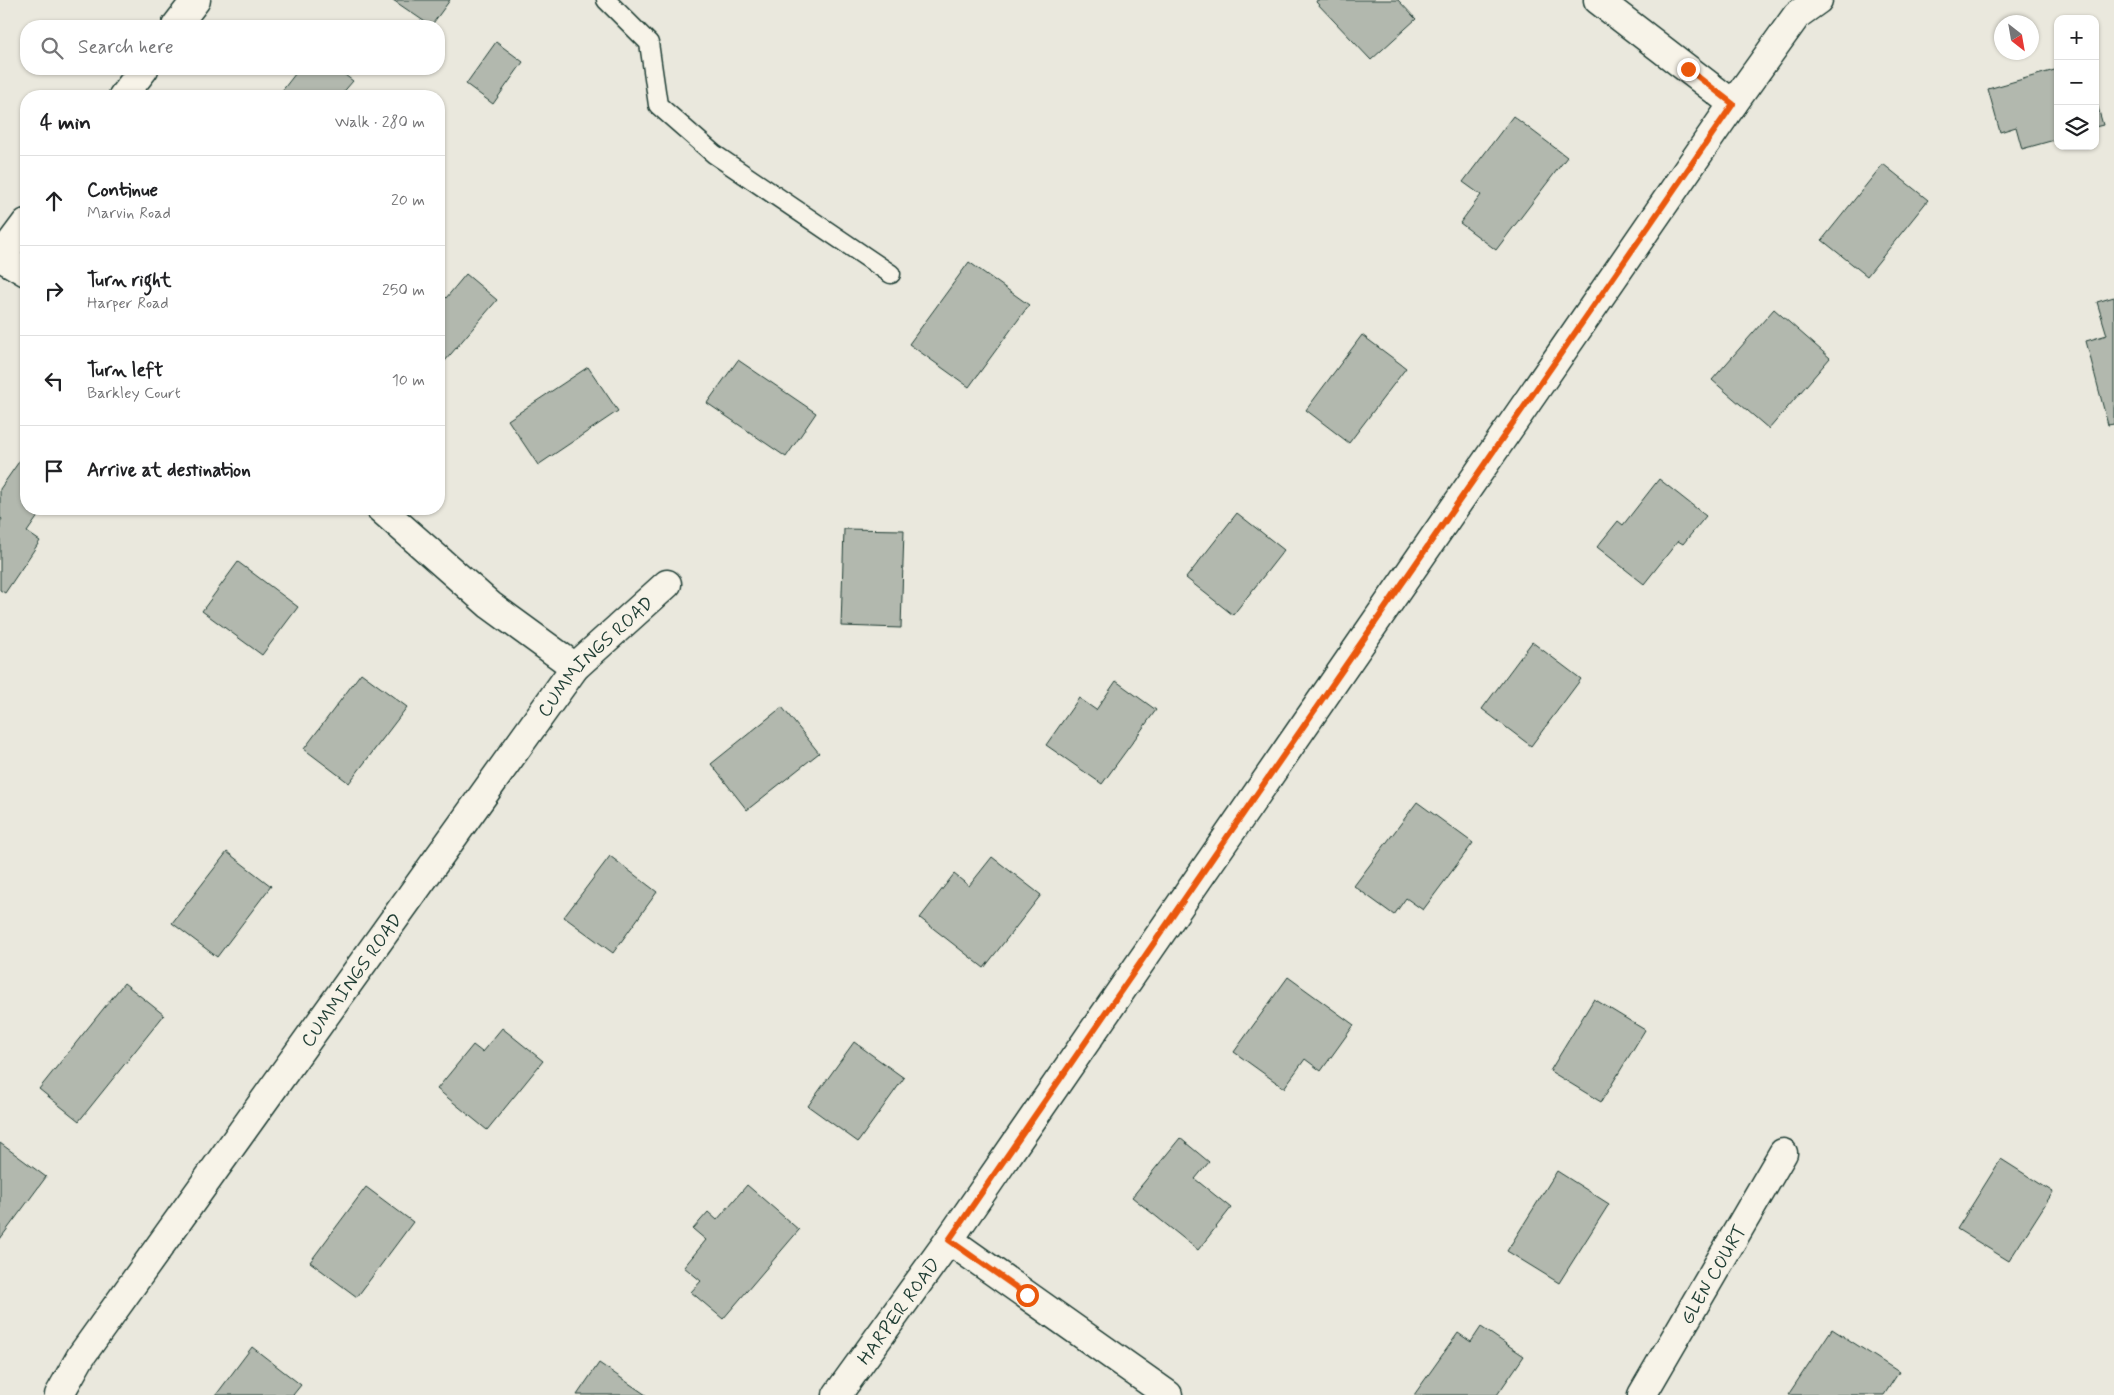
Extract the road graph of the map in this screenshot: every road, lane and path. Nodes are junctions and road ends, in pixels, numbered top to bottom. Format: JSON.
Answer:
{"nodes":[{"id":1,"x":196,"y":0,"type":"edge"},
{"id":2,"x":606,"y":0,"type":"edge"},
{"id":3,"x":1598,"y":0,"type":"edge"},
{"id":4,"x":1818,"y":0,"type":"edge"},
{"id":5,"x":181,"y":20,"type":"edge"},
{"id":6,"x":139,"y":75,"type":"edge"},
{"id":7,"x":128,"y":90,"type":"edge"},
{"id":8,"x":1733,"y":104,"type":"junction"},
{"id":9,"x":20,"y":232,"type":"edge"},
{"id":10,"x":0,"y":257,"type":"edge"},
{"id":11,"x":20,"y":269,"type":"edge"},
{"id":12,"x":891,"y":274,"type":"dead end"},
{"id":13,"x":388,"y":515,"type":"edge"},
{"id":14,"x":667,"y":584,"type":"dead end"},
{"id":15,"x":575,"y":667,"type":"junction"},
{"id":16,"x":1783,"y":1154,"type":"dead end"},
{"id":17,"x":949,"y":1240,"type":"junction"},
{"id":18,"x":59,"y":1395,"type":"edge"},
{"id":19,"x":837,"y":1395,"type":"edge"},
{"id":20,"x":1168,"y":1395,"type":"edge"},
{"id":21,"x":1642,"y":1395,"type":"edge"}],
"edges":[{"from":1,"to":5,"type":"street"},
{"from":2,"to":12,"type":"lane"},
{"from":3,"to":8,"type":"street"},
{"from":4,"to":8,"type":"street","name":"HARPER ROAD"},
{"from":6,"to":7,"type":"street"},
{"from":8,"to":17,"type":"street","name":"HARPER ROAD"},
{"from":9,"to":10,"type":"street"},
{"from":10,"to":11,"type":"street"},
{"from":13,"to":15,"type":"street"},
{"from":14,"to":15,"type":"street","name":"CUMMINGS ROAD"},
{"from":15,"to":18,"type":"street","name":"CUMMINGS ROAD"},
{"from":16,"to":21,"type":"street","name":"GLEN COURT"},
{"from":17,"to":19,"type":"street","name":"HARPER ROAD"},
{"from":17,"to":20,"type":"street"}]}
